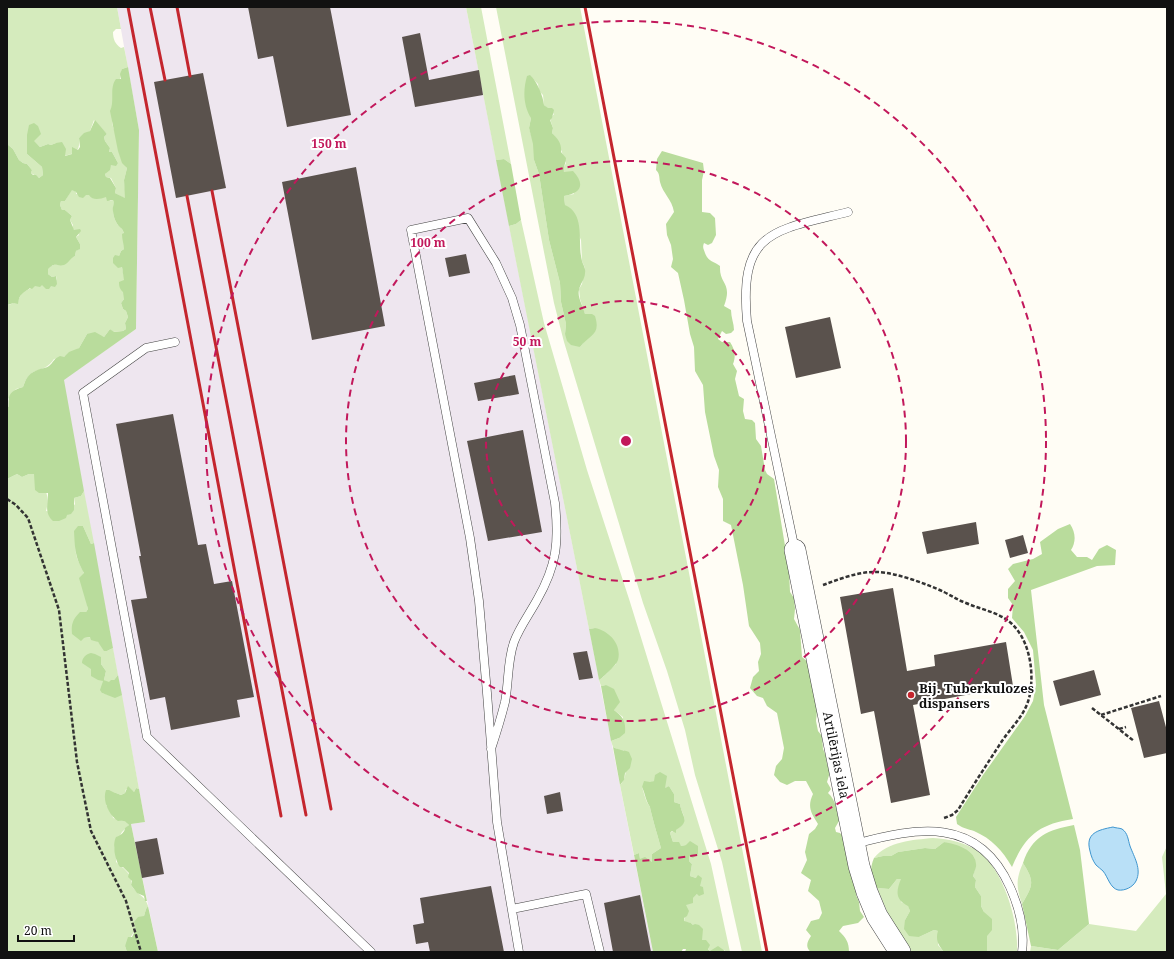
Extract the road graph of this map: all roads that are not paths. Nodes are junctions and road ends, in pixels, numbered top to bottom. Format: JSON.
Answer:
{"nodes":[{"id":1,"x":848,"y":212,"type":"dead end"},
{"id":2,"x":175,"y":342,"type":"dead end"},
{"id":3,"x":795,"y":550,"type":"joint"},
{"id":4,"x":491,"y":749,"type":"junction"},
{"id":5,"x":853,"y":845,"type":"junction"},
{"id":6,"x":512,"y":909,"type":"junction"},
{"id":7,"x":371,"y":952,"type":"edge"},
{"id":8,"x":520,"y":952,"type":"edge"},
{"id":9,"x":600,"y":952,"type":"edge"},
{"id":10,"x":900,"y":952,"type":"edge"},
{"id":11,"x":1022,"y":952,"type":"edge"}],
"edges":[{"from":1,"to":3,"type":"lane"},
{"from":2,"to":7,"type":"lane"},
{"from":3,"to":5,"type":"street","name":"Artilērijas iela"},
{"from":4,"to":4,"type":"lane"},
{"from":4,"to":6,"type":"lane"},
{"from":5,"to":10,"type":"street","name":"Artilērijas iela"},
{"from":5,"to":11,"type":"lane"},
{"from":6,"to":8,"type":"lane"},
{"from":6,"to":9,"type":"lane"}]}
